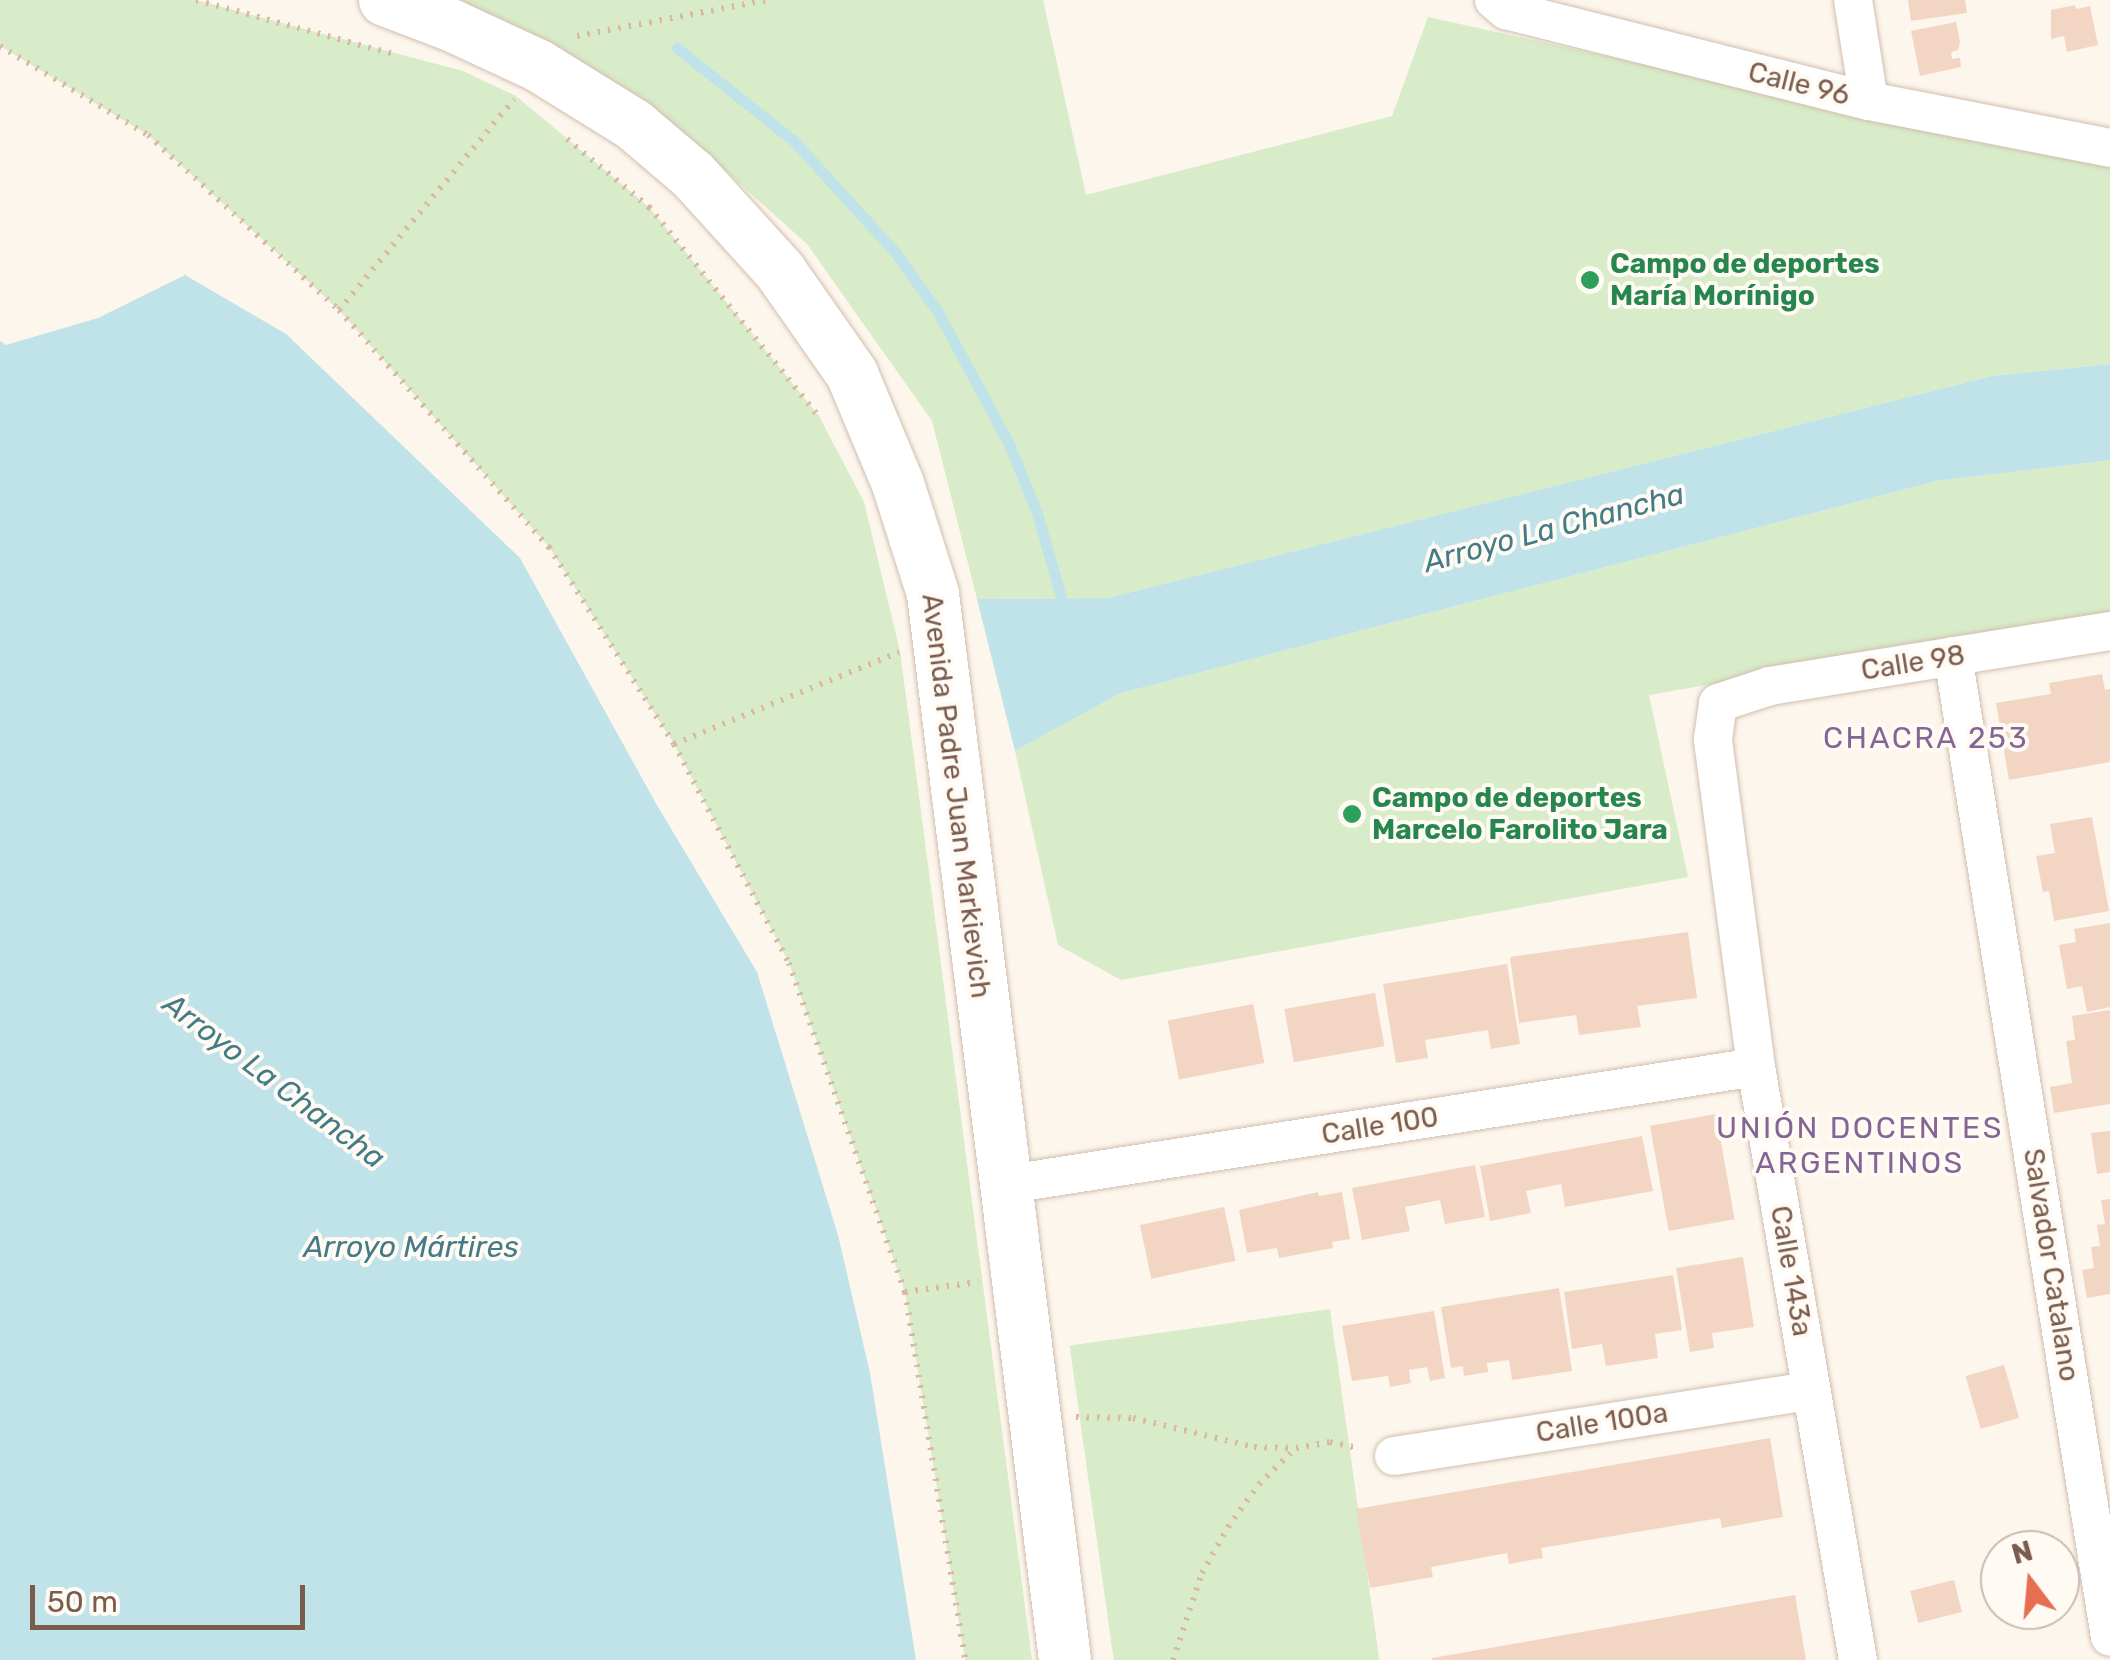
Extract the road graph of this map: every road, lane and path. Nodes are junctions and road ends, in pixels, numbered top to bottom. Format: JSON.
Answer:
{"nodes":[{"id":1,"x":196,"y":0,"type":"edge"},
{"id":2,"x":385,"y":0,"type":"edge"},
{"id":3,"x":1494,"y":0,"type":"edge"},
{"id":4,"x":1853,"y":0,"type":"edge"},
{"id":5,"x":0,"y":46,"type":"edge"},
{"id":6,"x":405,"y":57,"type":"dead end"},
{"id":7,"x":498,"y":88,"type":"dead end"},
{"id":8,"x":1869,"y":102,"type":"junction"},
{"id":9,"x":531,"y":109,"type":"dead end"},
{"id":10,"x":560,"y":134,"type":"dead end"},
{"id":11,"x":2110,"y":148,"type":"edge"},
{"id":12,"x":828,"y":434,"type":"dead end"},
{"id":13,"x":2110,"y":631,"type":"edge"},
{"id":14,"x":896,"y":633,"type":"dead end"},
{"id":15,"x":900,"y":652,"type":"junction"},
{"id":16,"x":1953,"y":656,"type":"junction"},
{"id":17,"x":903,"y":671,"type":"dead end"},
{"id":18,"x":1718,"y":703,"type":"joint"},
{"id":19,"x":674,"y":744,"type":"junction"},
{"id":20,"x":1756,"y":1067,"type":"junction"},
{"id":21,"x":1003,"y":1185,"type":"junction"},
{"id":22,"x":977,"y":1262,"type":"dead end"},
{"id":23,"x":980,"y":1282,"type":"junction"},
{"id":24,"x":905,"y":1292,"type":"junction"},
{"id":25,"x":982,"y":1300,"type":"dead end"},
{"id":26,"x":1811,"y":1391,"type":"junction"},
{"id":27,"x":1034,"y":1423,"type":"junction"},
{"id":28,"x":1330,"y":1442,"type":"dead end"},
{"id":29,"x":1296,"y":1448,"type":"junction"},
{"id":30,"x":1394,"y":1456,"type":"dead end"},
{"id":31,"x":2110,"y":1637,"type":"edge"},
{"id":32,"x":965,"y":1660,"type":"edge"},
{"id":33,"x":1066,"y":1660,"type":"edge"},
{"id":34,"x":1173,"y":1660,"type":"edge"},
{"id":35,"x":1858,"y":1660,"type":"edge"}],
"edges":[{"from":1,"to":6,"type":"path"},
{"from":2,"to":21,"type":"main road","name":"Avenida Padre Juan Markievich"},
{"from":3,"to":8,"type":"street","name":"Calle 96"},
{"from":4,"to":8,"type":"street"},
{"from":5,"to":19,"type":"path"},
{"from":7,"to":9,"type":"path"},
{"from":8,"to":11,"type":"street","name":"Calle 96"},
{"from":10,"to":12,"type":"path"},
{"from":13,"to":16,"type":"street","name":"Calle 98"},
{"from":14,"to":15,"type":"path"},
{"from":15,"to":17,"type":"path"},
{"from":15,"to":19,"type":"path"},
{"from":16,"to":18,"type":"street","name":"Calle 98"},
{"from":16,"to":31,"type":"street","name":"Salvador Catalano"},
{"from":18,"to":20,"type":"street","name":"Calle 143a"},
{"from":19,"to":24,"type":"path"},
{"from":20,"to":21,"type":"street","name":"Calle 100"},
{"from":20,"to":26,"type":"street","name":"Calle 143a"},
{"from":21,"to":27,"type":"main road","name":"Avenida Padre Juan Markievich"},
{"from":22,"to":23,"type":"path"},
{"from":23,"to":24,"type":"path"},
{"from":23,"to":25,"type":"path"},
{"from":24,"to":32,"type":"path"},
{"from":26,"to":30,"type":"street","name":"Calle 100a"},
{"from":26,"to":35,"type":"street","name":"Calle 143a"},
{"from":27,"to":29,"type":"path"},
{"from":27,"to":33,"type":"main road","name":"Avenida Padre Juan Markievich"},
{"from":28,"to":29,"type":"path"},
{"from":29,"to":34,"type":"path"}]}
